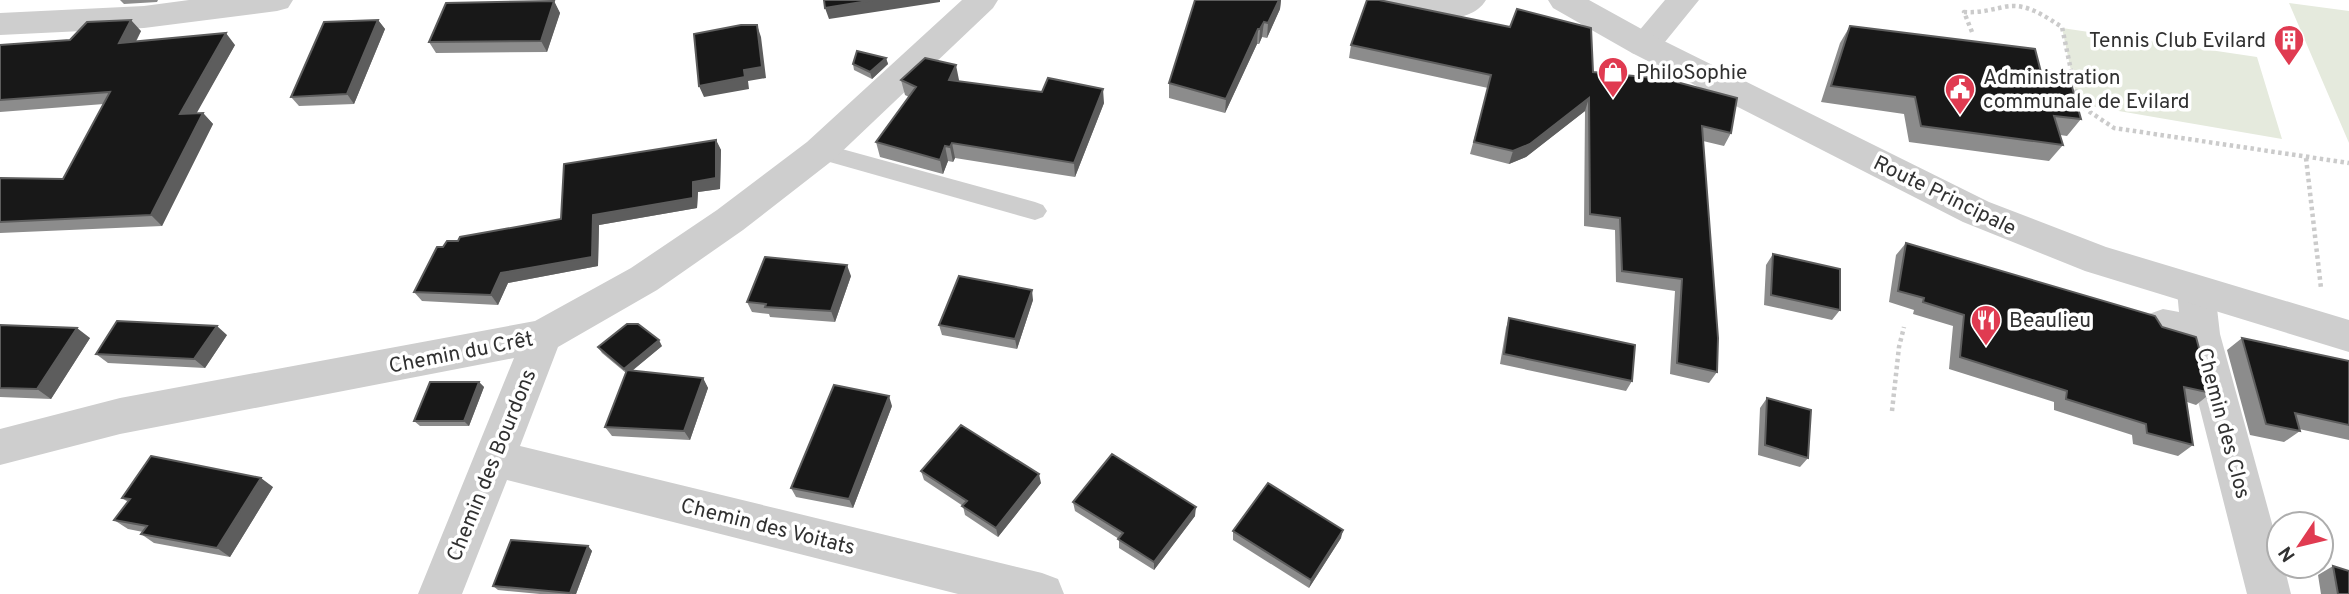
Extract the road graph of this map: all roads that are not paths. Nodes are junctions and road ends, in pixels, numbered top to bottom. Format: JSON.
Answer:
{"nodes":[{"id":1,"x":277,"y":0,"type":"edge"},
{"id":2,"x":982,"y":0,"type":"edge"},
{"id":3,"x":1390,"y":0,"type":"edge"},
{"id":4,"x":1470,"y":0,"type":"edge"},
{"id":5,"x":1564,"y":0,"type":"edge"},
{"id":6,"x":1683,"y":0,"type":"edge"},
{"id":7,"x":0,"y":24,"type":"edge"},
{"id":8,"x":1644,"y":45,"type":"junction"},
{"id":9,"x":820,"y":151,"type":"junction"},
{"id":10,"x":1035,"y":211,"type":"dead end"},
{"id":11,"x":2196,"y":291,"type":"junction"},
{"id":12,"x":543,"y":336,"type":"junction"},
{"id":13,"x":2349,"y":336,"type":"edge"},
{"id":14,"x":0,"y":447,"type":"edge"},
{"id":15,"x":494,"y":458,"type":"junction"},
{"id":16,"x":440,"y":594,"type":"edge"},
{"id":17,"x":1042,"y":594,"type":"edge"},
{"id":18,"x":2269,"y":594,"type":"edge"}],
"edges":[{"from":1,"to":7,"type":"street"},
{"from":2,"to":9,"type":"street","name":"Chemin du Crêt"},
{"from":3,"to":4,"type":"street"},
{"from":5,"to":8,"type":"street","name":"Route Principale"},
{"from":6,"to":8,"type":"street"},
{"from":8,"to":11,"type":"street","name":"Route Principale"},
{"from":9,"to":10,"type":"lane"},
{"from":9,"to":12,"type":"street","name":"Chemin du Crêt"},
{"from":11,"to":13,"type":"street","name":"Route Principale"},
{"from":11,"to":18,"type":"street","name":"Chemin des Clos"},
{"from":12,"to":14,"type":"street","name":"Chemin du Crêt"},
{"from":12,"to":15,"type":"street","name":"Chemin des Bourdons"},
{"from":15,"to":16,"type":"street","name":"Chemin des Bourdons"},
{"from":15,"to":17,"type":"street","name":"Chemin des Voitats"}]}
